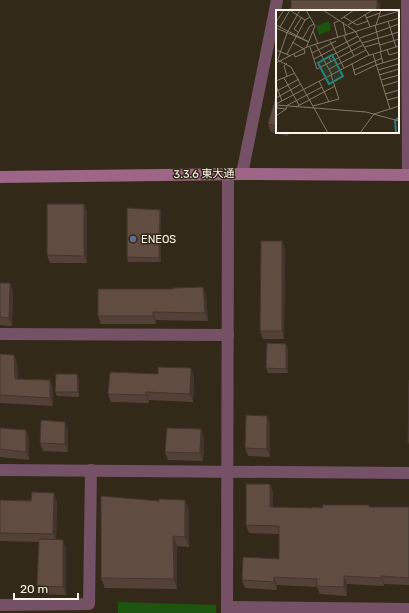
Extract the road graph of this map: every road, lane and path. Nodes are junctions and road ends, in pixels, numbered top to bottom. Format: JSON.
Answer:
{"nodes":[{"id":1,"x":277,"y":0,"type":"edge"},
{"id":2,"x":407,"y":0,"type":"edge"},
{"id":3,"x":228,"y":174,"type":"junction"},
{"id":4,"x":242,"y":174,"type":"junction"},
{"id":5,"x":408,"y":175,"type":"edge"},
{"id":6,"x":0,"y":177,"type":"edge"},
{"id":7,"x":0,"y":334,"type":"edge"},
{"id":8,"x":228,"y":335,"type":"junction"},
{"id":9,"x":0,"y":470,"type":"edge"},
{"id":10,"x":90,"y":470,"type":"junction"},
{"id":11,"x":227,"y":472,"type":"junction"},
{"id":12,"x":409,"y":473,"type":"edge"},
{"id":13,"x":0,"y":605,"type":"edge"},
{"id":14,"x":409,"y":609,"type":"edge"},
{"id":15,"x":227,"y":610,"type":"edge"}],
"edges":[{"from":1,"to":4,"type":"street"},
{"from":2,"to":5,"type":"street"},
{"from":3,"to":4,"type":"street","name":"3.3.6 東大通"},
{"from":3,"to":6,"type":"street","name":"3.3.6 東大通"},
{"from":3,"to":8,"type":"street"},
{"from":4,"to":5,"type":"street","name":"3.3.6 東大通"},
{"from":7,"to":8,"type":"street"},
{"from":8,"to":11,"type":"street"},
{"from":9,"to":10,"type":"street"},
{"from":10,"to":11,"type":"street"},
{"from":10,"to":13,"type":"street"},
{"from":11,"to":12,"type":"street"},
{"from":11,"to":15,"type":"street"},
{"from":14,"to":15,"type":"street"}]}
